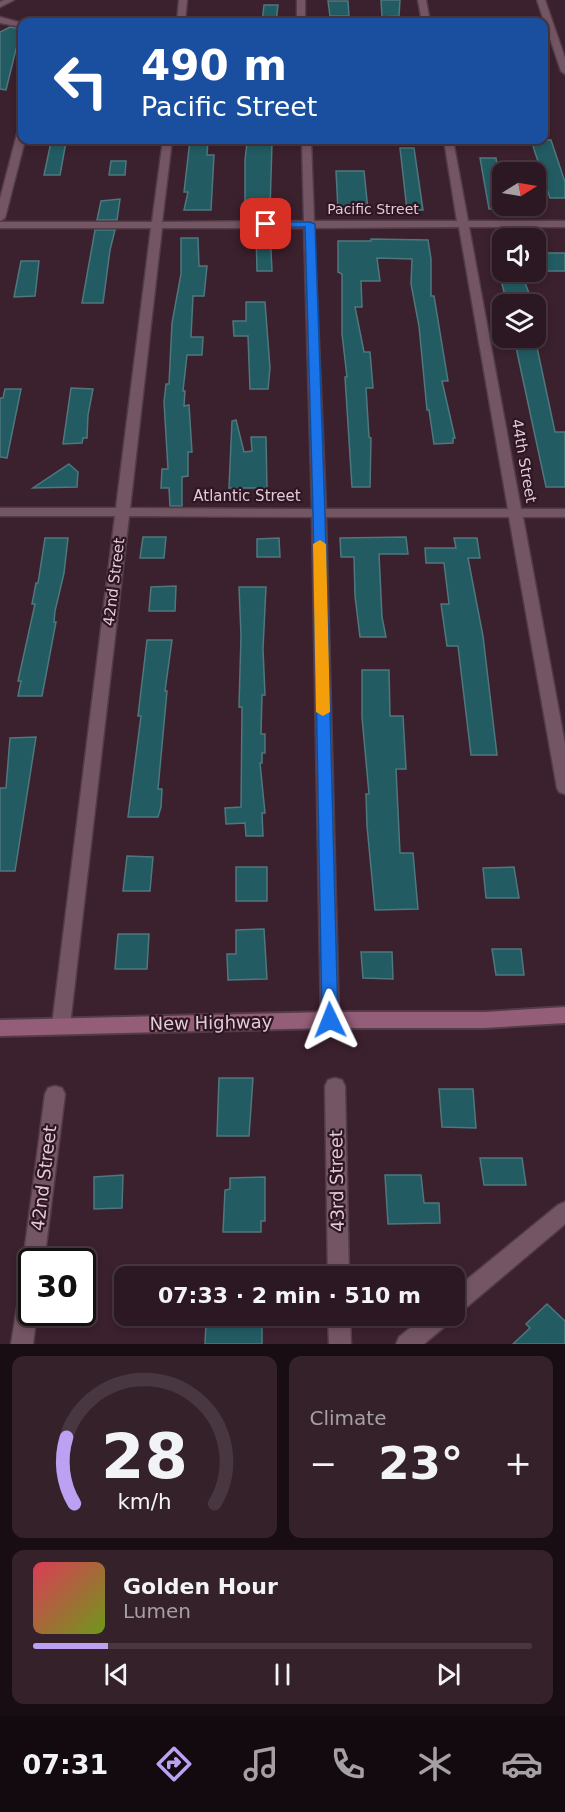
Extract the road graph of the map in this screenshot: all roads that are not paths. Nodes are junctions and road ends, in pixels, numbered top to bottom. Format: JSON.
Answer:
{"nodes":[{"id":1,"x":10,"y":0,"type":"edge"},
{"id":2,"x":183,"y":0,"type":"edge"},
{"id":3,"x":301,"y":0,"type":"edge"},
{"id":4,"x":422,"y":0,"type":"edge"},
{"id":5,"x":541,"y":0,"type":"edge"},
{"id":6,"x":0,"y":5,"type":"edge"},
{"id":7,"x":181,"y":18,"type":"edge"},
{"id":8,"x":302,"y":18,"type":"edge"},
{"id":9,"x":425,"y":18,"type":"edge"},
{"id":10,"x":547,"y":18,"type":"edge"},
{"id":11,"x":0,"y":20,"type":"edge"},
{"id":12,"x":548,"y":21,"type":"edge"},
{"id":13,"x":18,"y":24,"type":"edge"},
{"id":14,"x":548,"y":39,"type":"edge"},
{"id":15,"x":554,"y":39,"type":"junction"},
{"id":16,"x":565,"y":70,"type":"edge"},
{"id":17,"x":19,"y":144,"type":"edge"},
{"id":18,"x":167,"y":144,"type":"edge"},
{"id":19,"x":306,"y":144,"type":"edge"},
{"id":20,"x":449,"y":144,"type":"edge"},
{"id":21,"x":0,"y":218,"type":"edge"},
{"id":22,"x":310,"y":224,"type":"junction"},
{"id":23,"x":464,"y":224,"type":"junction"},
{"id":24,"x":565,"y":224,"type":"edge"},
{"id":25,"x":0,"y":225,"type":"edge"},
{"id":26,"x":157,"y":225,"type":"junction"},
{"id":27,"x":0,"y":512,"type":"edge"},
{"id":28,"x":122,"y":513,"type":"junction"},
{"id":29,"x":319,"y":513,"type":"junction"},
{"id":30,"x":516,"y":513,"type":"junction"},
{"id":31,"x":565,"y":513,"type":"edge"},
{"id":32,"x":565,"y":788,"type":"edge"},
{"id":33,"x":565,"y":1015,"type":"edge"},
{"id":34,"x":330,"y":1020,"type":"junction"},
{"id":35,"x":61,"y":1025,"type":"junction"},
{"id":36,"x":0,"y":1029,"type":"edge"},
{"id":37,"x":335,"y":1086,"type":"dead end"},
{"id":38,"x":55,"y":1094,"type":"dead end"},
{"id":39,"x":565,"y":1211,"type":"edge"},
{"id":40,"x":35,"y":1248,"type":"edge"},
{"id":41,"x":339,"y":1266,"type":"edge"},
{"id":42,"x":465,"y":1295,"type":"edge"},
{"id":43,"x":24,"y":1326,"type":"edge"},
{"id":44,"x":339,"y":1326,"type":"edge"},
{"id":45,"x":429,"y":1326,"type":"edge"},
{"id":46,"x":22,"y":1344,"type":"edge"},
{"id":47,"x":340,"y":1344,"type":"edge"},
{"id":48,"x":407,"y":1344,"type":"edge"}],
"edges":[{"from":1,"to":6,"type":"street"},
{"from":2,"to":7,"type":"street"},
{"from":3,"to":8,"type":"street"},
{"from":4,"to":9,"type":"street"},
{"from":5,"to":10,"type":"street"},
{"from":11,"to":13,"type":"street"},
{"from":12,"to":15,"type":"street"},
{"from":14,"to":15,"type":"street"},
{"from":15,"to":16,"type":"street"},
{"from":17,"to":21,"type":"street"},
{"from":18,"to":26,"type":"street","name":"42nd Street"},
{"from":19,"to":22,"type":"street"},
{"from":20,"to":23,"type":"street","name":"44th Street"},
{"from":22,"to":23,"type":"street","name":"Pacific Street"},
{"from":22,"to":26,"type":"street","name":"Pacific Street"},
{"from":22,"to":29,"type":"street"},
{"from":23,"to":24,"type":"street","name":"Pacific Street"},
{"from":23,"to":30,"type":"street","name":"44th Street"},
{"from":25,"to":26,"type":"street","name":"Pacific Street"},
{"from":26,"to":28,"type":"street","name":"42nd Street"},
{"from":27,"to":28,"type":"street","name":"Atlantic Street"},
{"from":28,"to":29,"type":"street","name":"Atlantic Street"},
{"from":28,"to":35,"type":"street","name":"42nd Street"},
{"from":29,"to":30,"type":"street","name":"Atlantic Street"},
{"from":29,"to":34,"type":"street"},
{"from":30,"to":31,"type":"street","name":"Atlantic Street"},
{"from":30,"to":32,"type":"street","name":"44th Street"},
{"from":33,"to":34,"type":"main road","name":"New Highway"},
{"from":34,"to":35,"type":"main road","name":"New Highway"},
{"from":35,"to":36,"type":"main road","name":"New Highway"},
{"from":37,"to":41,"type":"street","name":"43rd Street"},
{"from":38,"to":40,"type":"street","name":"42nd Street"},
{"from":39,"to":42,"type":"street"},
{"from":43,"to":46,"type":"street"},
{"from":44,"to":47,"type":"street"},
{"from":45,"to":48,"type":"street"}]}
